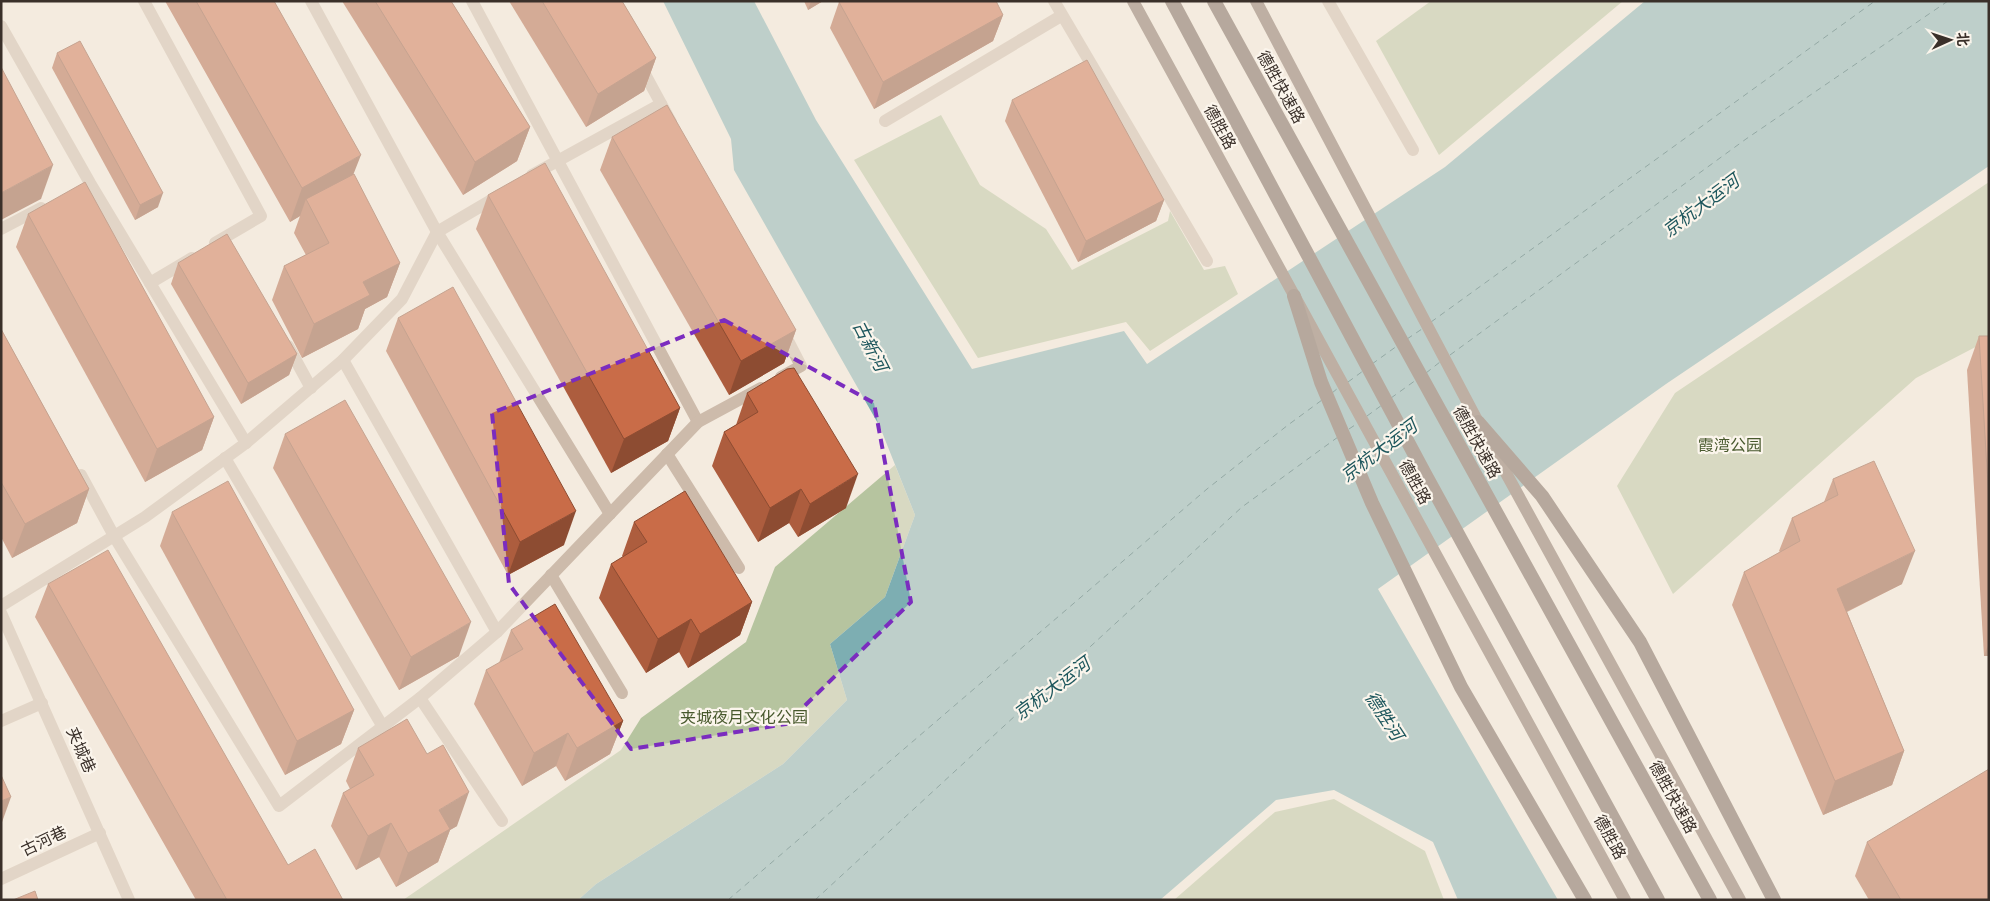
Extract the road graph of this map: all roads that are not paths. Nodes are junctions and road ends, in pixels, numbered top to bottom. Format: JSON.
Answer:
{"nodes":[{"id":1,"x":144,"y":1,"type":"edge"},
{"id":2,"x":312,"y":1,"type":"edge"},
{"id":3,"x":472,"y":1,"type":"edge"},
{"id":4,"x":1054,"y":1,"type":"edge"},
{"id":5,"x":1132,"y":1,"type":"edge"},
{"id":6,"x":1172,"y":1,"type":"edge"},
{"id":7,"x":1214,"y":1,"type":"edge"},
{"id":8,"x":1256,"y":1,"type":"edge"},
{"id":9,"x":1328,"y":1,"type":"edge"},
{"id":10,"x":1061,"y":16,"type":"junction"},
{"id":11,"x":1,"y":26,"type":"edge"},
{"id":12,"x":634,"y":53,"type":"edge"},
{"id":13,"x":661,"y":104,"type":"junction"},
{"id":14,"x":885,"y":121,"type":"dead end"},
{"id":15,"x":675,"y":130,"type":"edge"},
{"id":16,"x":1413,"y":150,"type":"dead end"},
{"id":17,"x":558,"y":160,"type":"junction"},
{"id":18,"x":54,"y":201,"type":"edge"},
{"id":19,"x":1,"y":229,"type":"edge"},
{"id":20,"x":437,"y":232,"type":"junction"},
{"id":21,"x":1207,"y":261,"type":"dead end"},
{"id":22,"x":150,"y":283,"type":"junction"},
{"id":23,"x":1294,"y":296,"type":"junction"},
{"id":24,"x":779,"y":324,"type":"edge"},
{"id":25,"x":283,"y":337,"type":"edge"},
{"id":26,"x":344,"y":360,"type":"junction"},
{"id":27,"x":310,"y":388,"type":"junction"},
{"id":28,"x":698,"y":422,"type":"junction"},
{"id":29,"x":1478,"y":422,"type":"junction"},
{"id":30,"x":246,"y":443,"type":"junction"},
{"id":31,"x":667,"y":454,"type":"junction"},
{"id":32,"x":225,"y":458,"type":"junction"},
{"id":33,"x":76,"y":468,"type":"edge"},
{"id":34,"x":610,"y":514,"type":"junction"},
{"id":35,"x":114,"y":536,"type":"junction"},
{"id":36,"x":739,"y":568,"type":"dead end"},
{"id":37,"x":551,"y":575,"type":"junction"},
{"id":38,"x":1,"y":606,"type":"edge"},
{"id":39,"x":1,"y":614,"type":"edge"},
{"id":40,"x":497,"y":632,"type":"junction"},
{"id":41,"x":622,"y":693,"type":"dead end"},
{"id":42,"x":420,"y":698,"type":"junction"},
{"id":43,"x":42,"y":703,"type":"junction"},
{"id":44,"x":1,"y":721,"type":"edge"},
{"id":45,"x":382,"y":727,"type":"junction"},
{"id":46,"x":502,"y":821,"type":"dead end"},
{"id":47,"x":100,"y":833,"type":"junction"},
{"id":48,"x":1,"y":879,"type":"edge"},
{"id":49,"x":129,"y":900,"type":"edge"},
{"id":50,"x":1585,"y":900,"type":"edge"},
{"id":51,"x":1625,"y":900,"type":"edge"},
{"id":52,"x":1658,"y":900,"type":"edge"},
{"id":53,"x":1710,"y":900,"type":"edge"},
{"id":54,"x":1740,"y":900,"type":"edge"},
{"id":55,"x":1774,"y":900,"type":"edge"}],
"edges":[{"from":1,"to":22,"type":"street"},
{"from":2,"to":20,"type":"street"},
{"from":3,"to":17,"type":"street"},
{"from":4,"to":10,"type":"street"},
{"from":5,"to":23,"type":"main road","name":"德胜路"},
{"from":6,"to":52,"type":"highway"},
{"from":7,"to":53,"type":"highway","name":"德胜快速路"},
{"from":8,"to":29,"type":"main road"},
{"from":9,"to":16,"type":"street"},
{"from":10,"to":14,"type":"street"},
{"from":10,"to":21,"type":"street"},
{"from":11,"to":22,"type":"street"},
{"from":12,"to":13,"type":"street"},
{"from":13,"to":15,"type":"street"},
{"from":13,"to":17,"type":"street"},
{"from":17,"to":20,"type":"street"},
{"from":17,"to":28,"type":"street"},
{"from":18,"to":19,"type":"street"},
{"from":20,"to":26,"type":"street"},
{"from":20,"to":34,"type":"street"},
{"from":22,"to":30,"type":"street"},
{"from":23,"to":50,"type":"highway"},
{"from":23,"to":51,"type":"main road","name":"德胜路"},
{"from":24,"to":28,"type":"street"},
{"from":25,"to":27,"type":"street"},
{"from":26,"to":27,"type":"street"},
{"from":26,"to":40,"type":"street"},
{"from":27,"to":30,"type":"street"},
{"from":28,"to":31,"type":"street"},
{"from":29,"to":54,"type":"main road"},
{"from":29,"to":55,"type":"highway"},
{"from":30,"to":32,"type":"street"},
{"from":31,"to":34,"type":"street"},
{"from":31,"to":36,"type":"street"},
{"from":32,"to":35,"type":"street"},
{"from":32,"to":45,"type":"street"},
{"from":33,"to":35,"type":"street"},
{"from":34,"to":37,"type":"street"},
{"from":35,"to":38,"type":"street"},
{"from":35,"to":45,"type":"street"},
{"from":37,"to":40,"type":"street"},
{"from":37,"to":41,"type":"street"},
{"from":39,"to":43,"type":"street","name":"夹城巷"},
{"from":40,"to":42,"type":"street"},
{"from":42,"to":45,"type":"street"},
{"from":42,"to":46,"type":"street"},
{"from":43,"to":44,"type":"street"},
{"from":43,"to":47,"type":"street","name":"夹城巷"},
{"from":47,"to":48,"type":"street","name":"古河巷"},
{"from":47,"to":49,"type":"street","name":"夹城巷"}]}
